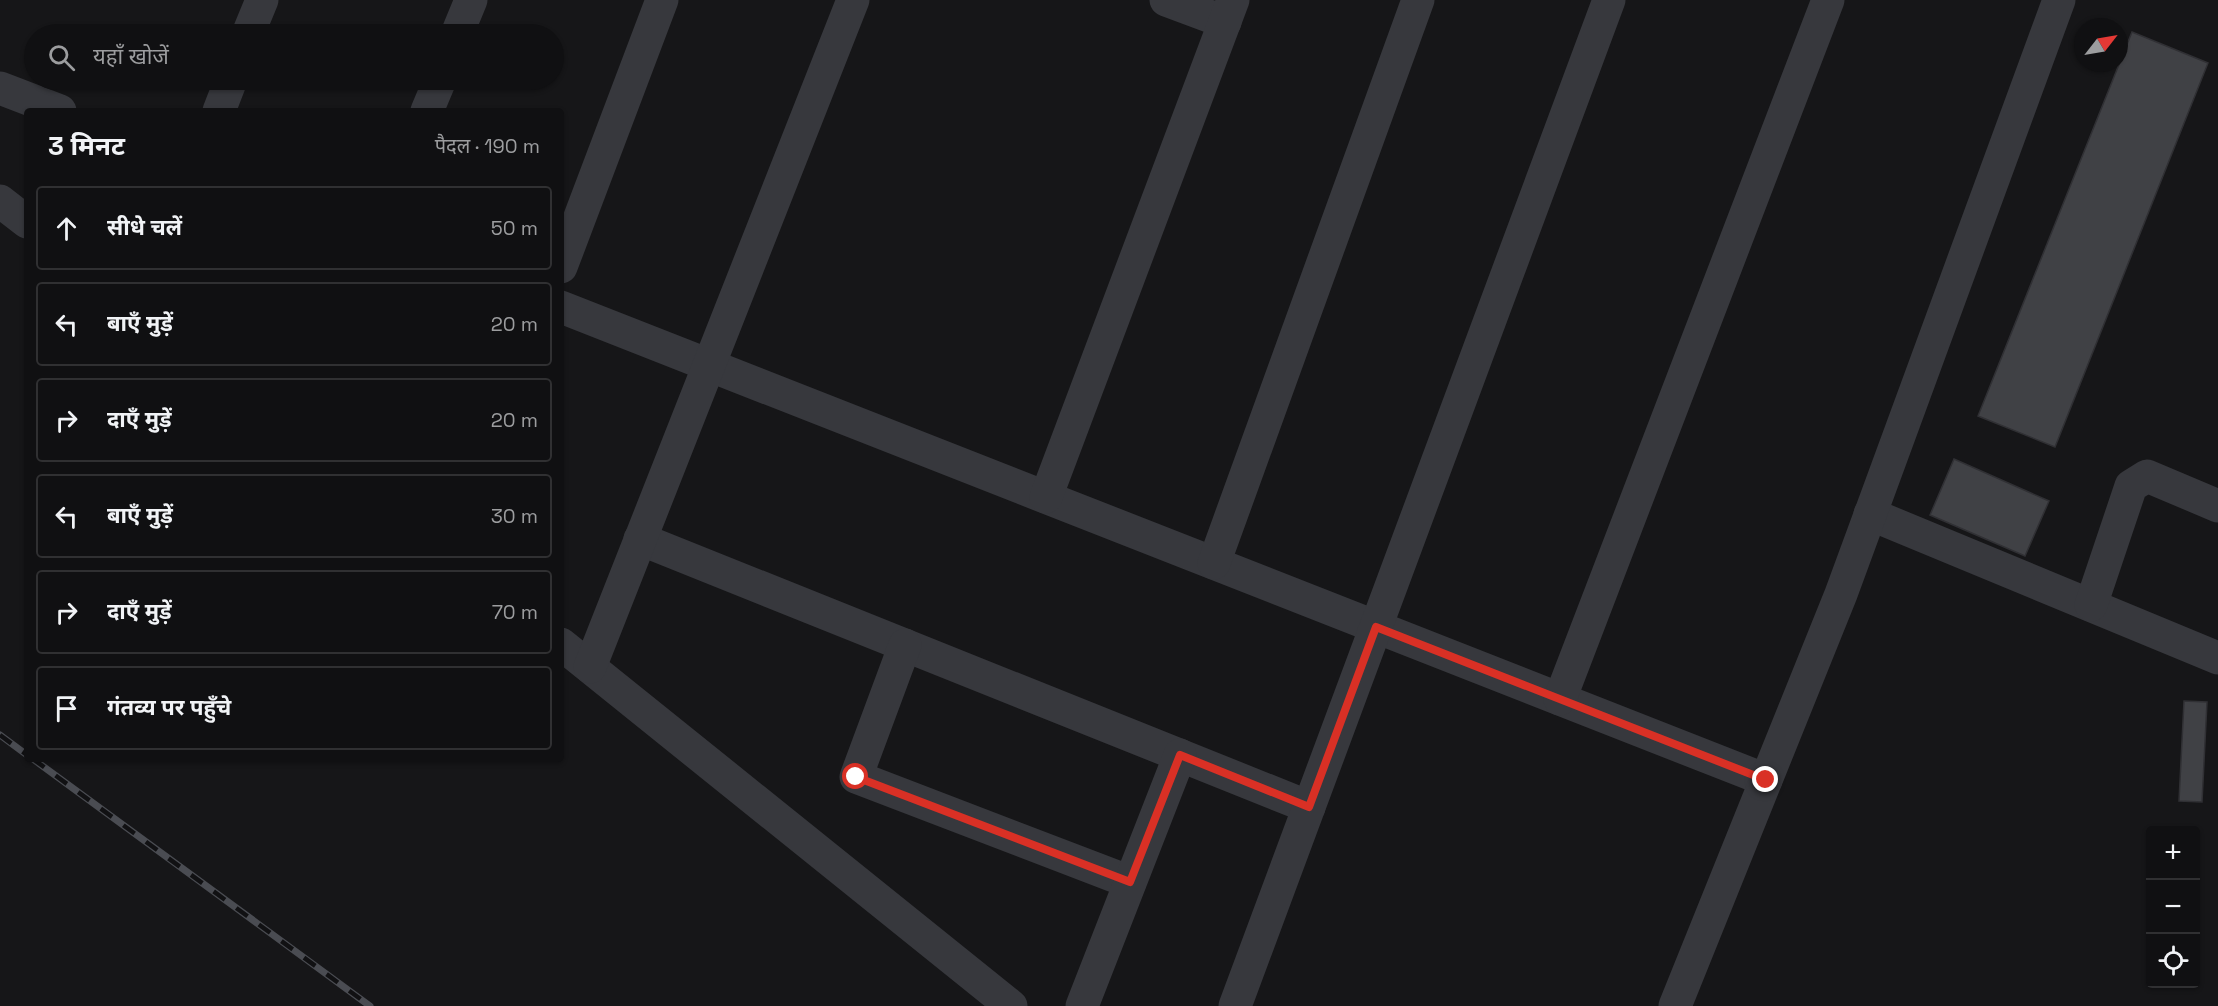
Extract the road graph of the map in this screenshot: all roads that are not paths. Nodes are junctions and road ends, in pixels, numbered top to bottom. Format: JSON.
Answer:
{"nodes":[{"id":1,"x":262,"y":0,"type":"edge"},
{"id":2,"x":471,"y":0,"type":"edge"},
{"id":3,"x":662,"y":0,"type":"edge"},
{"id":4,"x":853,"y":0,"type":"edge"},
{"id":5,"x":1166,"y":0,"type":"edge"},
{"id":6,"x":1418,"y":0,"type":"edge"},
{"id":7,"x":1609,"y":0,"type":"edge"},
{"id":8,"x":1828,"y":0,"type":"edge"},
{"id":9,"x":2059,"y":0,"type":"edge"},
{"id":10,"x":1229,"y":11,"type":"edge"},
{"id":11,"x":252,"y":24,"type":"edge"},
{"id":12,"x":461,"y":24,"type":"edge"},
{"id":13,"x":0,"y":88,"type":"edge"},
{"id":14,"x":227,"y":90,"type":"edge"},
{"id":15,"x":436,"y":90,"type":"edge"},
{"id":16,"x":52,"y":108,"type":"edge"},
{"id":17,"x":220,"y":108,"type":"edge"},
{"id":18,"x":428,"y":108,"type":"edge"},
{"id":19,"x":0,"y":201,"type":"edge"},
{"id":20,"x":24,"y":220,"type":"edge"},
{"id":21,"x":564,"y":259,"type":"edge"},
{"id":22,"x":564,"y":308,"type":"edge"},
{"id":23,"x":709,"y":365,"type":"junction"},
{"id":24,"x":1046,"y":497,"type":"junction"},
{"id":25,"x":2218,"y":506,"type":"edge"},
{"id":26,"x":1870,"y":514,"type":"junction"},
{"id":27,"x":640,"y":539,"type":"junction"},
{"id":28,"x":1214,"y":563,"type":"junction"},
{"id":29,"x":2091,"y":605,"type":"junction"},
{"id":30,"x":1376,"y":627,"type":"junction"},
{"id":31,"x":905,"y":645,"type":"junction"},
{"id":32,"x":564,"y":646,"type":"edge"},
{"id":33,"x":2218,"y":658,"type":"edge"},
{"id":34,"x":590,"y":667,"type":"junction"},
{"id":35,"x":1560,"y":699,"type":"junction"},
{"id":36,"x":1180,"y":755,"type":"junction"},
{"id":37,"x":1766,"y":780,"type":"junction"},
{"id":38,"x":1309,"y":807,"type":"junction"},
{"id":39,"x":1130,"y":882,"type":"junction"},
{"id":40,"x":1011,"y":1006,"type":"edge"},
{"id":41,"x":1082,"y":1006,"type":"edge"},
{"id":42,"x":1236,"y":1006,"type":"edge"},
{"id":43,"x":1675,"y":1006,"type":"edge"}],
"edges":[{"from":1,"to":11,"type":"street"},
{"from":2,"to":12,"type":"street"},
{"from":3,"to":21,"type":"street"},
{"from":4,"to":23,"type":"street"},
{"from":5,"to":10,"type":"street"},
{"from":6,"to":28,"type":"street"},
{"from":7,"to":30,"type":"street"},
{"from":8,"to":35,"type":"street"},
{"from":9,"to":26,"type":"street"},
{"from":10,"to":24,"type":"street"},
{"from":13,"to":16,"type":"street"},
{"from":14,"to":17,"type":"street"},
{"from":15,"to":18,"type":"street"},
{"from":19,"to":20,"type":"street"},
{"from":22,"to":23,"type":"street"},
{"from":23,"to":24,"type":"street"},
{"from":23,"to":27,"type":"street"},
{"from":24,"to":28,"type":"street"},
{"from":25,"to":29,"type":"street"},
{"from":26,"to":29,"type":"street"},
{"from":26,"to":37,"type":"street"},
{"from":27,"to":31,"type":"street"},
{"from":27,"to":34,"type":"street"},
{"from":28,"to":30,"type":"street"},
{"from":29,"to":33,"type":"street"},
{"from":30,"to":35,"type":"street"},
{"from":30,"to":38,"type":"street"},
{"from":31,"to":36,"type":"street"},
{"from":31,"to":39,"type":"street"},
{"from":32,"to":34,"type":"street"},
{"from":34,"to":40,"type":"street"},
{"from":35,"to":37,"type":"street"},
{"from":36,"to":38,"type":"street"},
{"from":36,"to":39,"type":"street"},
{"from":37,"to":43,"type":"street"},
{"from":38,"to":42,"type":"street"},
{"from":39,"to":41,"type":"street"}]}
